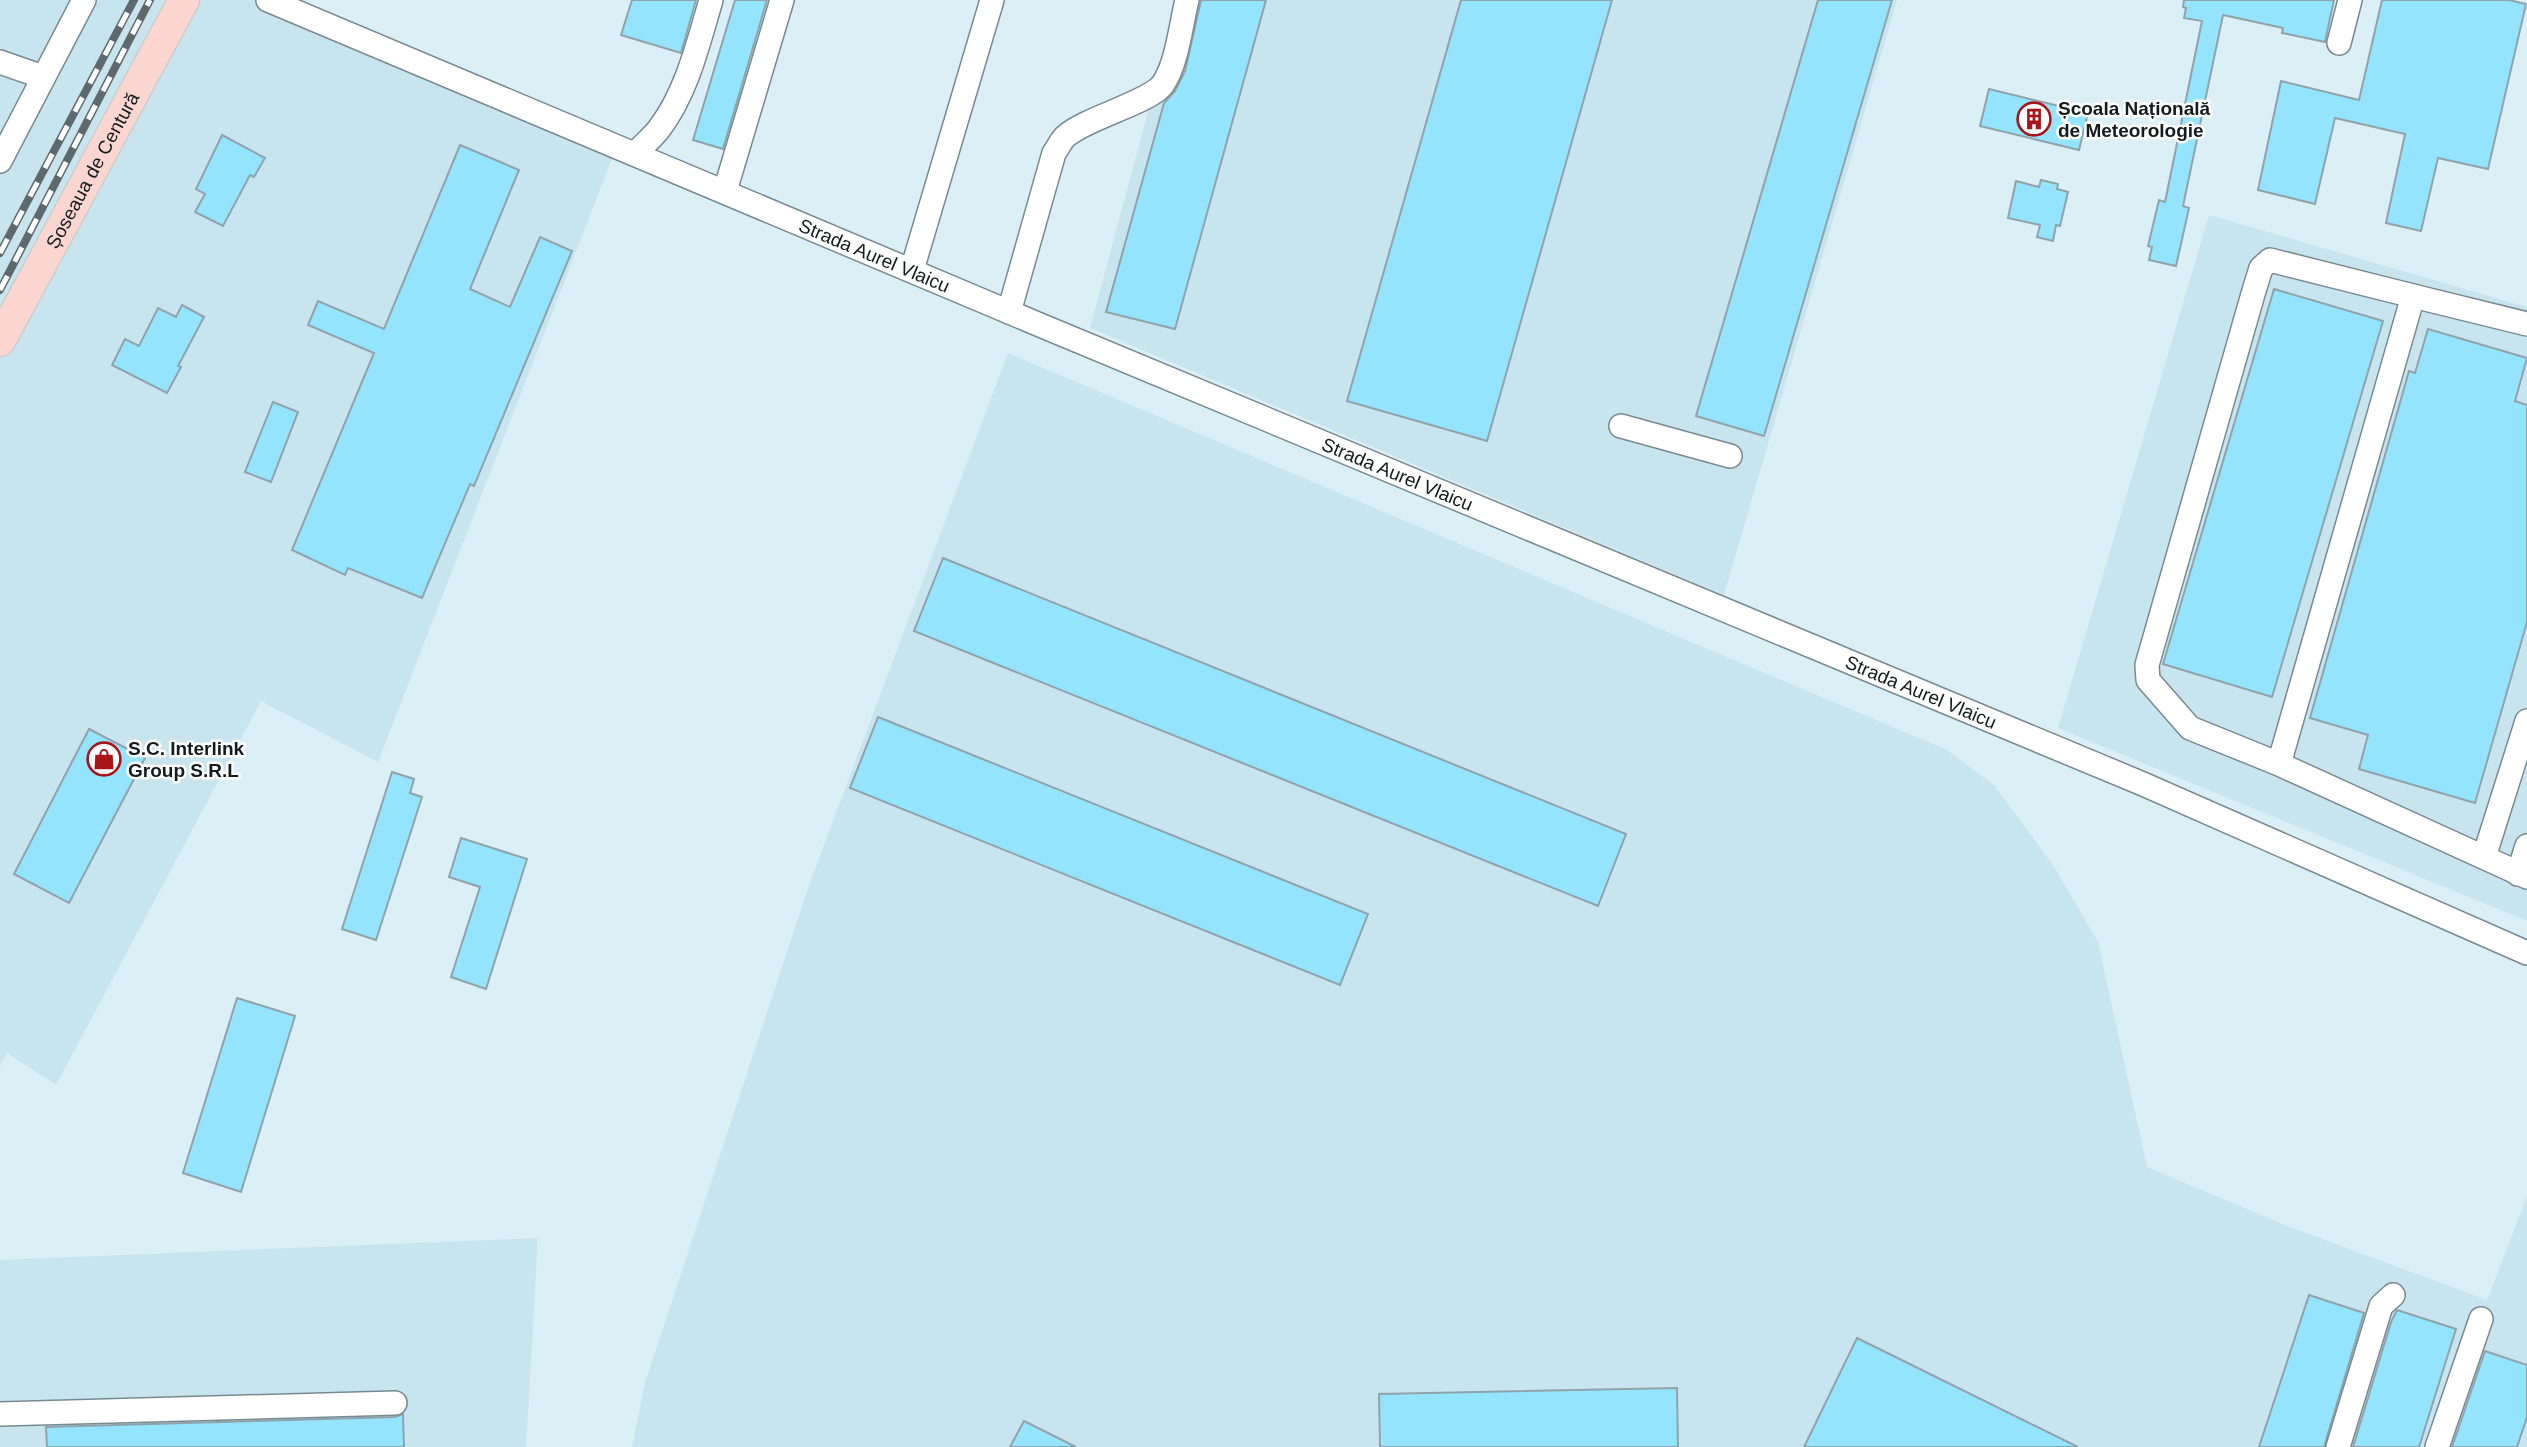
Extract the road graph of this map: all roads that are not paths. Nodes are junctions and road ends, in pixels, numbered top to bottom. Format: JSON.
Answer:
{"nodes":[{"id":1,"x":84,"y":0,"type":"edge"},
{"id":2,"x":184,"y":0,"type":"edge"},
{"id":3,"x":268,"y":0,"type":"edge"},
{"id":4,"x":711,"y":0,"type":"edge"},
{"id":5,"x":782,"y":0,"type":"edge"},
{"id":6,"x":992,"y":0,"type":"edge"},
{"id":7,"x":1187,"y":0,"type":"edge"},
{"id":8,"x":2350,"y":0,"type":"edge"},
{"id":9,"x":2339,"y":43,"type":"dead end"},
{"id":10,"x":0,"y":61,"type":"edge"},
{"id":11,"x":43,"y":77,"type":"junction"},
{"id":12,"x":636,"y":153,"type":"junction"},
{"id":13,"x":0,"y":160,"type":"edge"},
{"id":14,"x":725,"y":191,"type":"junction"},
{"id":15,"x":912,"y":271,"type":"junction"},
{"id":16,"x":2413,"y":296,"type":"junction"},
{"id":17,"x":1009,"y":312,"type":"junction"},
{"id":18,"x":2527,"y":324,"type":"edge"},
{"id":19,"x":0,"y":341,"type":"edge"},
{"id":20,"x":1622,"y":426,"type":"dead end"},
{"id":21,"x":1730,"y":456,"type":"dead end"},
{"id":22,"x":2527,"y":721,"type":"edge"},
{"id":23,"x":2279,"y":764,"type":"junction"},
{"id":24,"x":2527,"y":846,"type":"edge"},
{"id":25,"x":2484,"y":857,"type":"junction"},
{"id":26,"x":2522,"y":876,"type":"edge"},
{"id":27,"x":2527,"y":953,"type":"edge"},
{"id":28,"x":2393,"y":1294,"type":"dead end"},
{"id":29,"x":2481,"y":1319,"type":"dead end"},
{"id":30,"x":395,"y":1403,"type":"dead end"},
{"id":31,"x":0,"y":1415,"type":"edge"},
{"id":32,"x":2338,"y":1447,"type":"edge"},
{"id":33,"x":2437,"y":1447,"type":"edge"}],
"edges":[{"from":1,"to":11,"type":"street"},
{"from":2,"to":19,"type":"main road","name":"Șoseaua de Centură"},
{"from":3,"to":12,"type":"street","name":"Strada Aurel Vlaicu"},
{"from":4,"to":12,"type":"street"},
{"from":5,"to":14,"type":"street"},
{"from":6,"to":15,"type":"street"},
{"from":7,"to":17,"type":"street"},
{"from":8,"to":9,"type":"street"},
{"from":10,"to":11,"type":"street"},
{"from":11,"to":13,"type":"street"},
{"from":12,"to":14,"type":"street","name":"Strada Aurel Vlaicu"},
{"from":14,"to":15,"type":"street","name":"Strada Aurel Vlaicu"},
{"from":15,"to":17,"type":"street","name":"Strada Aurel Vlaicu"},
{"from":16,"to":18,"type":"street"},
{"from":16,"to":23,"type":"street"},
{"from":16,"to":23,"type":"street"},
{"from":17,"to":27,"type":"street","name":"Strada Aurel Vlaicu"},
{"from":20,"to":21,"type":"street"},
{"from":22,"to":25,"type":"street"},
{"from":23,"to":25,"type":"street"},
{"from":24,"to":26,"type":"street"},
{"from":25,"to":26,"type":"street"},
{"from":28,"to":32,"type":"street"},
{"from":29,"to":33,"type":"street"},
{"from":30,"to":31,"type":"street"}]}
